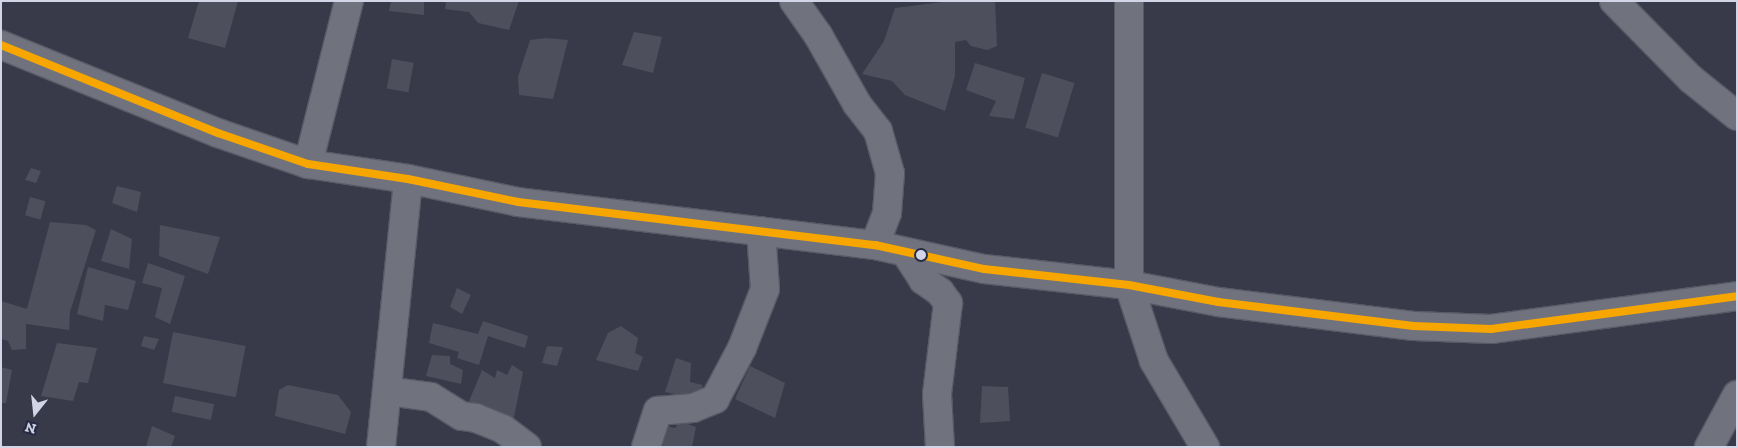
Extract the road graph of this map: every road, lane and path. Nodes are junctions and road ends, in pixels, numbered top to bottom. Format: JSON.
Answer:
{"nodes":[{"id":1,"x":349,"y":1,"type":"edge"},
{"id":2,"x":794,"y":1,"type":"edge"},
{"id":3,"x":1129,"y":1,"type":"edge"},
{"id":4,"x":1614,"y":1,"type":"edge"},
{"id":5,"x":1,"y":46,"type":"edge"},
{"id":6,"x":1737,"y":116,"type":"edge"},
{"id":7,"x":308,"y":164,"type":"junction"},
{"id":8,"x":408,"y":179,"type":"junction"},
{"id":9,"x":760,"y":231,"type":"junction"},
{"id":10,"x":875,"y":245,"type":"junction"},
{"id":11,"x":907,"y":255,"type":"junction"},
{"id":12,"x":1129,"y":285,"type":"junction"},
{"id":13,"x":1737,"y":296,"type":"edge"},
{"id":14,"x":387,"y":392,"type":"junction"},
{"id":15,"x":1737,"y":395,"type":"edge"},
{"id":16,"x":382,"y":447,"type":"edge"},
{"id":17,"x":527,"y":447,"type":"edge"},
{"id":18,"x":646,"y":447,"type":"edge"},
{"id":19,"x":940,"y":447,"type":"edge"},
{"id":20,"x":1205,"y":447,"type":"edge"},
{"id":21,"x":1709,"y":447,"type":"edge"}],
"edges":[{"from":1,"to":7,"type":"street"},
{"from":2,"to":10,"type":"street"},
{"from":3,"to":12,"type":"street"},
{"from":4,"to":6,"type":"street"},
{"from":5,"to":7,"type":"street"},
{"from":7,"to":8,"type":"street"},
{"from":8,"to":9,"type":"street"},
{"from":8,"to":14,"type":"street"},
{"from":9,"to":10,"type":"street"},
{"from":9,"to":18,"type":"street"},
{"from":10,"to":11,"type":"street"},
{"from":11,"to":12,"type":"street"},
{"from":11,"to":19,"type":"street"},
{"from":12,"to":13,"type":"street"},
{"from":12,"to":20,"type":"street"},
{"from":14,"to":16,"type":"street"},
{"from":14,"to":17,"type":"street"},
{"from":15,"to":21,"type":"street"}]}
